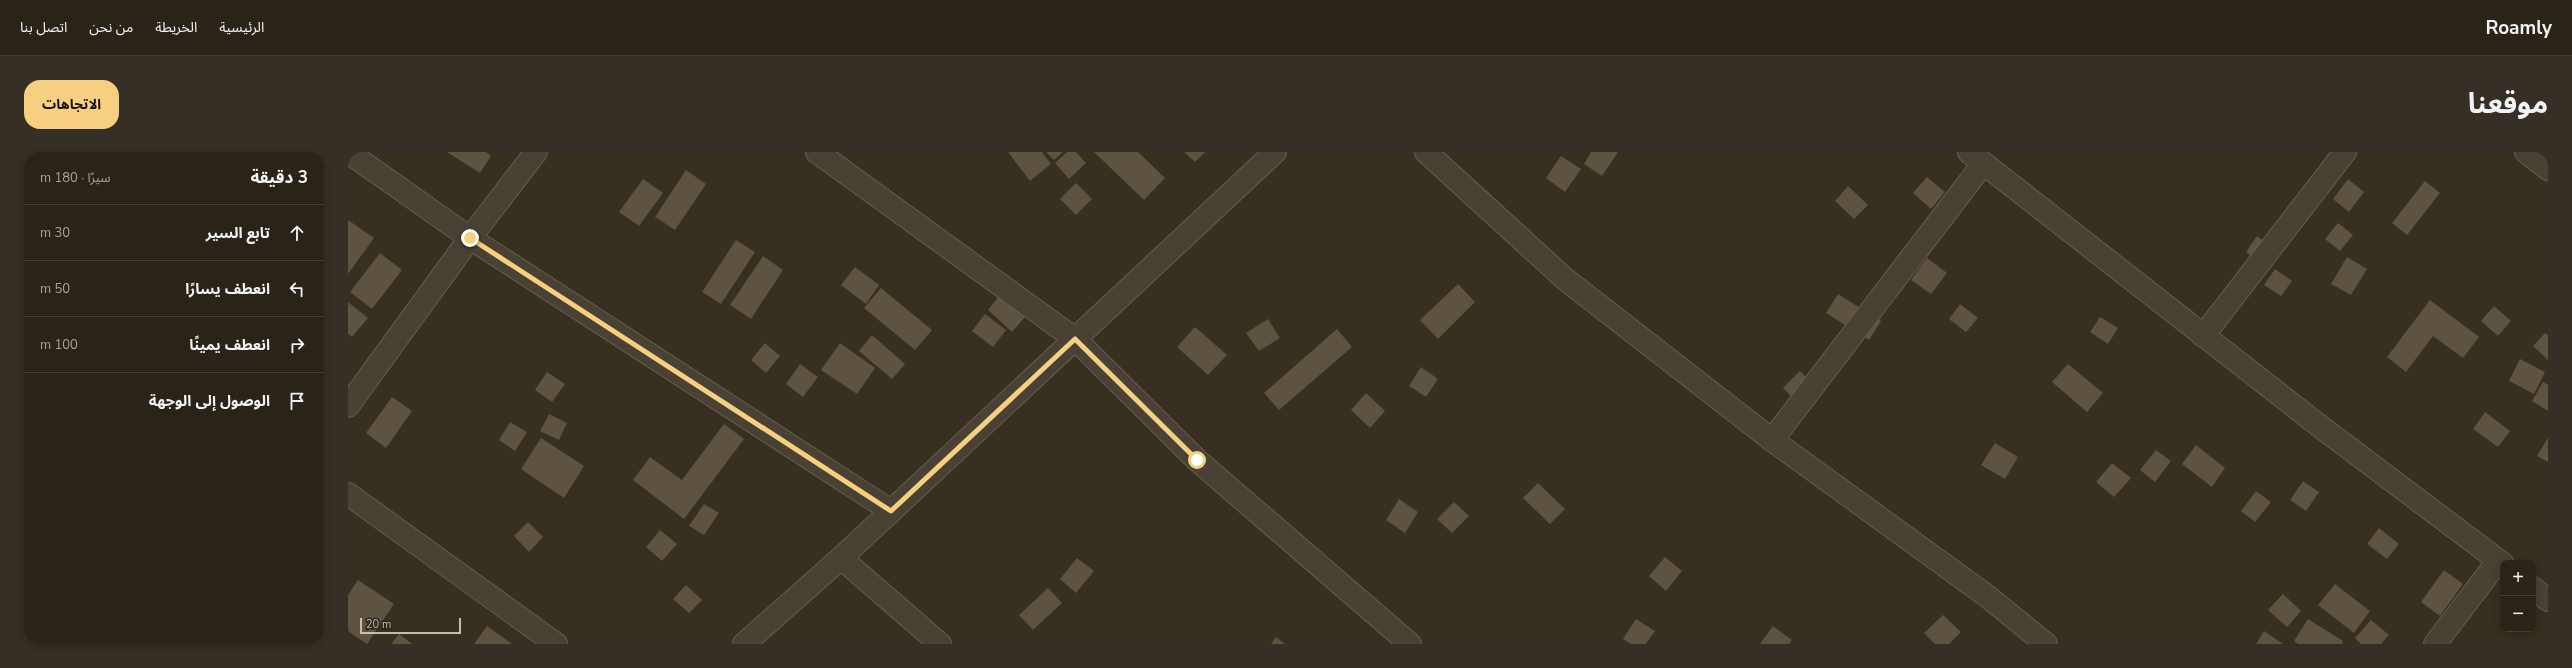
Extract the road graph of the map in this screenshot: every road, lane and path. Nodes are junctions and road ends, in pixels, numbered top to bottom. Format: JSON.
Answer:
{"nodes":[{"id":1,"x":348,"y":152,"type":"edge"},
{"id":2,"x":536,"y":152,"type":"edge"},
{"id":3,"x":818,"y":152,"type":"edge"},
{"id":4,"x":1275,"y":152,"type":"edge"},
{"id":5,"x":1426,"y":152,"type":"edge"},
{"id":6,"x":2345,"y":152,"type":"edge"},
{"id":7,"x":2526,"y":152,"type":"edge"},
{"id":8,"x":1976,"y":158,"type":"edge"},
{"id":9,"x":2548,"y":169,"type":"edge"},
{"id":10,"x":470,"y":238,"type":"junction"},
{"id":11,"x":2203,"y":336,"type":"junction"},
{"id":12,"x":1075,"y":339,"type":"junction"},
{"id":13,"x":348,"y":406,"type":"edge"},
{"id":14,"x":1772,"y":440,"type":"junction"},
{"id":15,"x":348,"y":494,"type":"edge"},
{"id":16,"x":891,"y":511,"type":"junction"},
{"id":17,"x":841,"y":558,"type":"junction"},
{"id":18,"x":2500,"y":561,"type":"edge"},
{"id":19,"x":2500,"y":563,"type":"edge"},
{"id":20,"x":2536,"y":590,"type":"edge"},
{"id":21,"x":2548,"y":600,"type":"edge"},
{"id":22,"x":556,"y":644,"type":"edge"},
{"id":23,"x":744,"y":644,"type":"edge"},
{"id":24,"x":940,"y":644,"type":"edge"},
{"id":25,"x":1410,"y":644,"type":"edge"},
{"id":26,"x":2046,"y":644,"type":"edge"},
{"id":27,"x":2436,"y":644,"type":"edge"}],
"edges":[{"from":1,"to":10,"type":"street"},
{"from":2,"to":10,"type":"street"},
{"from":3,"to":12,"type":"street"},
{"from":4,"to":12,"type":"street"},
{"from":5,"to":14,"type":"street"},
{"from":6,"to":11,"type":"street"},
{"from":7,"to":9,"type":"street"},
{"from":8,"to":11,"type":"street"},
{"from":8,"to":14,"type":"street"},
{"from":10,"to":13,"type":"street"},
{"from":10,"to":16,"type":"street"},
{"from":11,"to":18,"type":"street"},
{"from":12,"to":16,"type":"street"},
{"from":12,"to":25,"type":"street"},
{"from":14,"to":26,"type":"street"},
{"from":15,"to":22,"type":"street"},
{"from":16,"to":17,"type":"street"},
{"from":17,"to":23,"type":"street"},
{"from":17,"to":24,"type":"street"},
{"from":19,"to":27,"type":"street"},
{"from":20,"to":21,"type":"street"}]}
